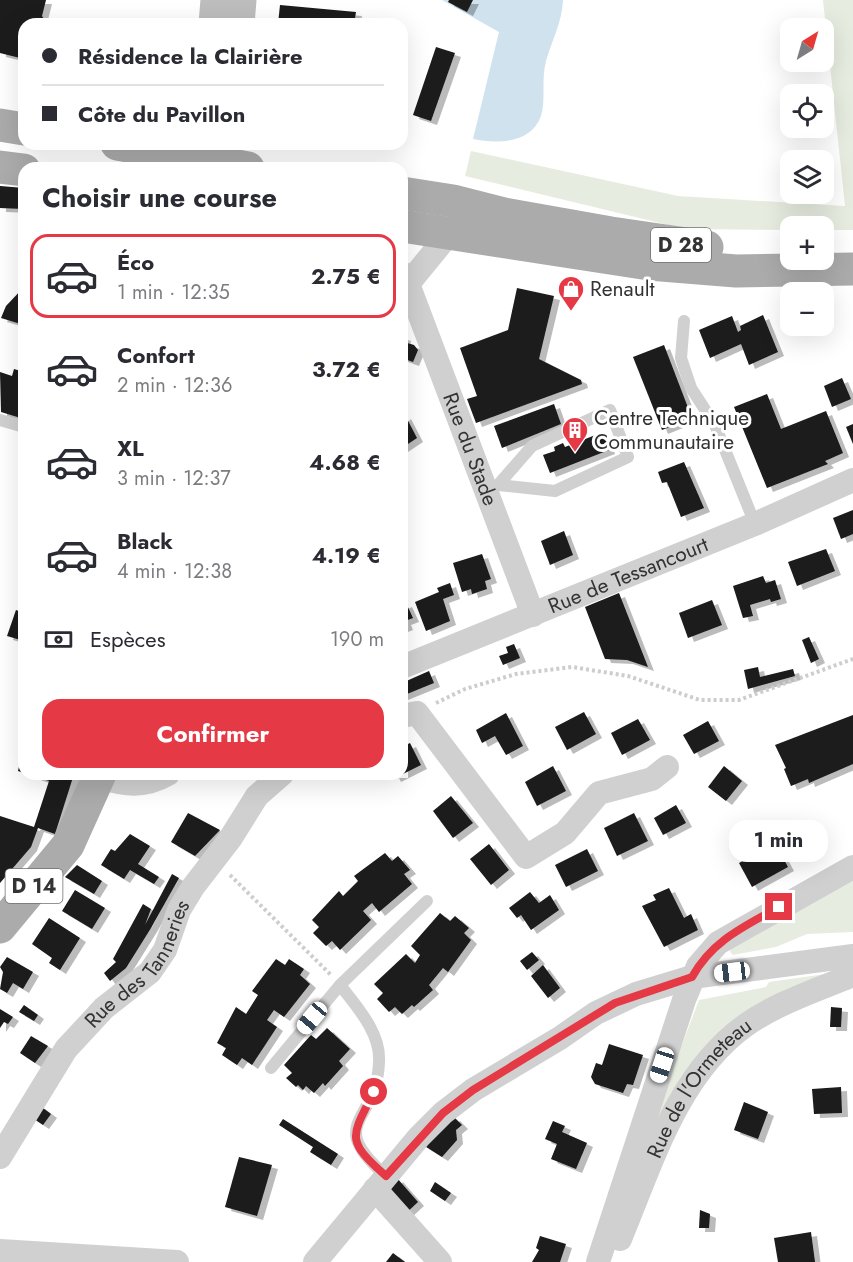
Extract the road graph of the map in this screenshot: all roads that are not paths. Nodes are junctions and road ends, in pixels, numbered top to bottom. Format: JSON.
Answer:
{"nodes":[{"id":1,"x":217,"y":0,"type":"edge"},
{"id":2,"x":240,"y":0,"type":"edge"},
{"id":3,"x":216,"y":18,"type":"edge"},
{"id":4,"x":238,"y":18,"type":"edge"},
{"id":5,"x":0,"y":125,"type":"edge"},
{"id":6,"x":18,"y":128,"type":"edge"},
{"id":7,"x":177,"y":150,"type":"edge"},
{"id":8,"x":254,"y":150,"type":"edge"},
{"id":9,"x":207,"y":154,"type":"edge"},
{"id":10,"x":230,"y":162,"type":"edge"},
{"id":11,"x":265,"y":162,"type":"edge"},
{"id":12,"x":0,"y":167,"type":"edge"},
{"id":13,"x":18,"y":169,"type":"edge"},
{"id":14,"x":408,"y":195,"type":"edge"},
{"id":15,"x":408,"y":204,"type":"edge"},
{"id":16,"x":504,"y":214,"type":"junction"},
{"id":17,"x":408,"y":227,"type":"edge"},
{"id":18,"x":448,"y":235,"type":"junction"},
{"id":19,"x":853,"y":250,"type":"edge"},
{"id":20,"x":780,"y":251,"type":"edge"},
{"id":21,"x":834,"y":251,"type":"edge"},
{"id":22,"x":853,"y":269,"type":"edge"},
{"id":23,"x":408,"y":276,"type":"edge"},
{"id":24,"x":408,"y":286,"type":"edge"},
{"id":25,"x":684,"y":321,"type":"dead end"},
{"id":26,"x":0,"y":420,"type":"edge"},
{"id":27,"x":18,"y":425,"type":"edge"},
{"id":28,"x":853,"y":480,"type":"edge"},
{"id":29,"x":492,"y":487,"type":"junction"},
{"id":30,"x":755,"y":524,"type":"junction"},
{"id":31,"x":532,"y":615,"type":"junction"},
{"id":32,"x":408,"y":665,"type":"edge"},
{"id":33,"x":409,"y":715,"type":"edge"},
{"id":34,"x":667,"y":767,"type":"dead end"},
{"id":35,"x":98,"y":780,"type":"edge"},
{"id":36,"x":112,"y":780,"type":"edge"},
{"id":37,"x":154,"y":780,"type":"edge"},
{"id":38,"x":275,"y":780,"type":"edge"},
{"id":39,"x":853,"y":867,"type":"edge"},
{"id":40,"x":427,"y":901,"type":"dead end"},
{"id":41,"x":0,"y":927,"type":"edge"},
{"id":42,"x":853,"y":956,"type":"edge"},
{"id":43,"x":853,"y":975,"type":"edge"},
{"id":44,"x":692,"y":977,"type":"junction"},
{"id":45,"x":340,"y":985,"type":"junction"},
{"id":46,"x":271,"y":1068,"type":"dead end"},
{"id":47,"x":0,"y":1157,"type":"edge"},
{"id":48,"x":381,"y":1183,"type":"junction"},
{"id":49,"x":0,"y":1251,"type":"edge"},
{"id":50,"x":177,"y":1262,"type":"edge"},
{"id":51,"x":315,"y":1262,"type":"edge"},
{"id":52,"x":440,"y":1262,"type":"edge"},
{"id":53,"x":598,"y":1262,"type":"edge"},
{"id":54,"x":608,"y":1262,"type":"edge"}],
"edges":[{"from":1,"to":3,"type":"main road"},
{"from":2,"to":4,"type":"main road"},
{"from":5,"to":6,"type":"main road"},
{"from":7,"to":9,"type":"main road"},
{"from":8,"to":11,"type":"main road"},
{"from":9,"to":10,"type":"main road"},
{"from":12,"to":13,"type":"main road"},
{"from":14,"to":16,"type":"main road","number":"D 28"},
{"from":15,"to":16,"type":"main road"},
{"from":16,"to":20,"type":"main road","number":"D 28"},
{"from":17,"to":18,"type":"main road","number":"D 28"},
{"from":18,"to":22,"type":"main road","number":"D 28"},
{"from":18,"to":23,"type":"street","name":"Rue du Stade"},
{"from":19,"to":21,"type":"main road"},
{"from":24,"to":29,"type":"street","name":"Rue du Stade"},
{"from":25,"to":30,"type":"lane"},
{"from":26,"to":27,"type":"lane"},
{"from":28,"to":30,"type":"street","name":"Rue de Tessancourt"},
{"from":29,"to":29,"type":"lane"},
{"from":29,"to":31,"type":"street","name":"Rue du Stade"},
{"from":30,"to":31,"type":"street","name":"Rue de Tessancourt"},
{"from":31,"to":32,"type":"street","name":"Rue de Tessancourt"},
{"from":33,"to":34,"type":"street"},
{"from":35,"to":41,"type":"main road","number":"D 14"},
{"from":36,"to":37,"type":"street"},
{"from":38,"to":47,"type":"street","name":"Rue des Tanneries"},
{"from":39,"to":44,"type":"street"},
{"from":40,"to":45,"type":"lane"},
{"from":42,"to":44,"type":"street"},
{"from":43,"to":54,"type":"street","name":"Rue de l'Ormeteau"},
{"from":44,"to":48,"type":"street"},
{"from":44,"to":53,"type":"street"},
{"from":45,"to":46,"type":"lane"},
{"from":45,"to":48,"type":"lane"},
{"from":48,"to":51,"type":"street"},
{"from":48,"to":52,"type":"street"},
{"from":49,"to":50,"type":"street"}]}
